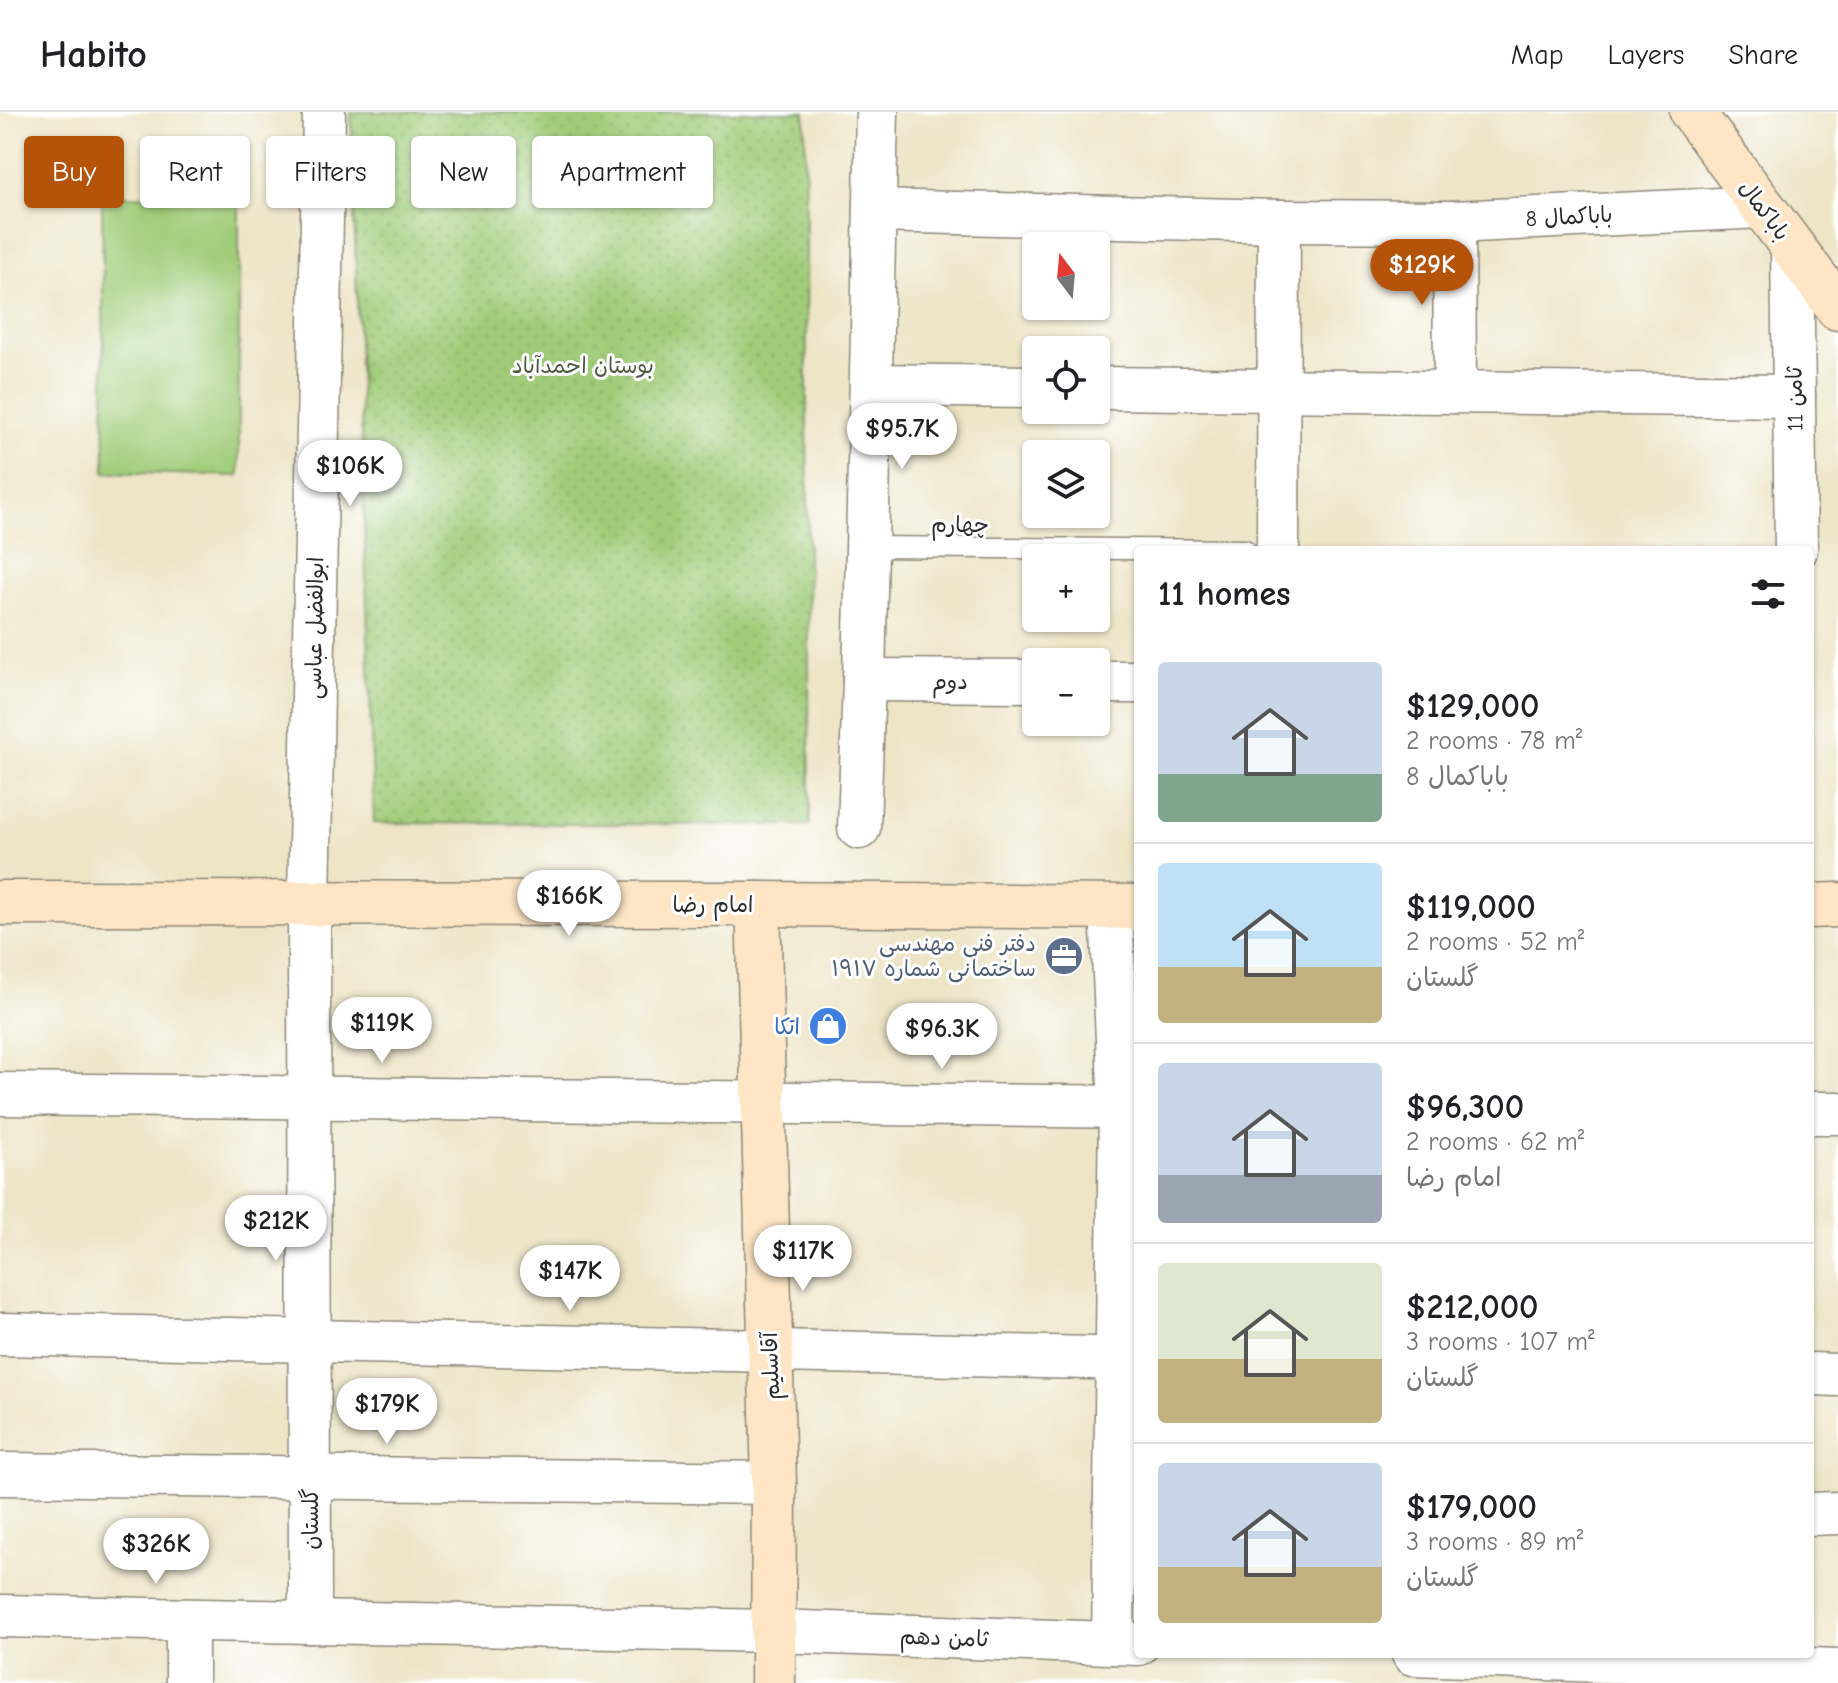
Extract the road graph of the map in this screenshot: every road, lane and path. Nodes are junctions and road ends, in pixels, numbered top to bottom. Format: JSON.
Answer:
{"nodes":[{"id":1,"x":324,"y":112,"type":"edge"},
{"id":2,"x":877,"y":112,"type":"edge"},
{"id":3,"x":1692,"y":112,"type":"edge"},
{"id":4,"x":1762,"y":207,"type":"junction"},
{"id":5,"x":875,"y":211,"type":"junction"},
{"id":6,"x":1279,"y":221,"type":"junction"},
{"id":7,"x":1454,"y":222,"type":"junction"},
{"id":8,"x":1792,"y":248,"type":"junction"},
{"id":9,"x":1838,"y":308,"type":"edge"},
{"id":10,"x":871,"y":385,"type":"junction"},
{"id":11,"x":1022,"y":387,"type":"edge"},
{"id":12,"x":1110,"y":388,"type":"edge"},
{"id":13,"x":1279,"y":390,"type":"junction"},
{"id":14,"x":1455,"y":392,"type":"junction"},
{"id":15,"x":1794,"y":396,"type":"junction"},
{"id":16,"x":1278,"y":546,"type":"edge"},
{"id":17,"x":1796,"y":546,"type":"edge"},
{"id":18,"x":867,"y":547,"type":"junction"},
{"id":19,"x":1134,"y":549,"type":"edge"},
{"id":20,"x":864,"y":680,"type":"junction"},
{"id":21,"x":1022,"y":681,"type":"edge"},
{"id":22,"x":1110,"y":682,"type":"edge"},
{"id":23,"x":1134,"y":682,"type":"edge"},
{"id":24,"x":859,"y":828,"type":"dead end"},
{"id":25,"x":0,"y":903,"type":"edge"},
{"id":26,"x":309,"y":904,"type":"junction"},
{"id":27,"x":758,"y":904,"type":"junction"},
{"id":28,"x":1838,"y":905,"type":"edge"},
{"id":29,"x":1814,"y":906,"type":"edge"},
{"id":30,"x":1125,"y":907,"type":"edge"},
{"id":31,"x":0,"y":1094,"type":"edge"},
{"id":32,"x":309,"y":1097,"type":"junction"},
{"id":33,"x":763,"y":1101,"type":"junction"},
{"id":34,"x":1129,"y":1107,"type":"edge"},
{"id":35,"x":1814,"y":1113,"type":"edge"},
{"id":36,"x":1838,"y":1113,"type":"edge"},
{"id":37,"x":0,"y":1334,"type":"edge"},
{"id":38,"x":309,"y":1341,"type":"junction"},
{"id":39,"x":770,"y":1351,"type":"junction"},
{"id":40,"x":1128,"y":1359,"type":"edge"},
{"id":41,"x":1814,"y":1374,"type":"edge"},
{"id":42,"x":1838,"y":1375,"type":"edge"},
{"id":43,"x":0,"y":1474,"type":"edge"},
{"id":44,"x":309,"y":1478,"type":"junction"},
{"id":45,"x":774,"y":1483,"type":"junction"},
{"id":46,"x":1127,"y":1500,"type":"edge"},
{"id":47,"x":1838,"y":1513,"type":"edge"},
{"id":48,"x":1814,"y":1514,"type":"edge"},
{"id":49,"x":0,"y":1616,"type":"edge"},
{"id":50,"x":187,"y":1620,"type":"junction"},
{"id":51,"x":310,"y":1622,"type":"junction"},
{"id":52,"x":774,"y":1631,"type":"junction"},
{"id":53,"x":1126,"y":1644,"type":"edge"},
{"id":54,"x":1545,"y":1658,"type":"edge"},
{"id":55,"x":1797,"y":1668,"type":"edge"},
{"id":56,"x":1838,"y":1670,"type":"edge"},
{"id":57,"x":187,"y":1683,"type":"edge"},
{"id":58,"x":773,"y":1683,"type":"edge"}],
"edges":[{"from":1,"to":26,"type":"street","name":"ابوالفضل عباسی"},
{"from":2,"to":5,"type":"street"},
{"from":3,"to":4,"type":"street","name":"باباکمال"},
{"from":4,"to":7,"type":"street","name":"باباکمال 8"},
{"from":4,"to":8,"type":"street","name":"باباکمال"},
{"from":5,"to":6,"type":"street","name":"باباکمال 8"},
{"from":5,"to":10,"type":"street"},
{"from":6,"to":7,"type":"street","name":"باباکمال 8"},
{"from":6,"to":13,"type":"street"},
{"from":7,"to":14,"type":"street"},
{"from":8,"to":9,"type":"street","name":"باباکمال"},
{"from":8,"to":15,"type":"street","name":"ثامن 11"},
{"from":10,"to":11,"type":"street"},
{"from":10,"to":18,"type":"street"},
{"from":12,"to":13,"type":"street"},
{"from":13,"to":14,"type":"street"},
{"from":13,"to":16,"type":"street"},
{"from":14,"to":15,"type":"street"},
{"from":15,"to":17,"type":"street","name":"ثامن 11"},
{"from":18,"to":19,"type":"lane","name":"چهارم"},
{"from":18,"to":20,"type":"street"},
{"from":20,"to":21,"type":"street","name":"دوم"},
{"from":20,"to":24,"type":"street"},
{"from":22,"to":23,"type":"street"},
{"from":25,"to":26,"type":"street","name":"امام رضا"},
{"from":26,"to":27,"type":"street","name":"امام رضا"},
{"from":26,"to":32,"type":"street","name":"گلستان"},
{"from":27,"to":30,"type":"street","name":"امام رضا"},
{"from":27,"to":33,"type":"street","name":"آقاسلیم"},
{"from":28,"to":29,"type":"street"},
{"from":30,"to":34,"type":"street","name":"ثامن دهم"},
{"from":31,"to":32,"type":"street"},
{"from":32,"to":33,"type":"street"},
{"from":32,"to":38,"type":"street","name":"گلستان"},
{"from":33,"to":34,"type":"street"},
{"from":33,"to":39,"type":"street","name":"آقاسلیم"},
{"from":34,"to":40,"type":"street","name":"ثامن دهم"},
{"from":35,"to":36,"type":"street"},
{"from":37,"to":38,"type":"street"},
{"from":38,"to":39,"type":"street"},
{"from":38,"to":44,"type":"street","name":"گلستان"},
{"from":39,"to":40,"type":"street"},
{"from":39,"to":45,"type":"street","name":"آقاسلیم"},
{"from":40,"to":46,"type":"street","name":"ثامن دهم"},
{"from":41,"to":42,"type":"street"},
{"from":43,"to":44,"type":"street"},
{"from":44,"to":45,"type":"street"},
{"from":44,"to":51,"type":"street","name":"گلستان"},
{"from":45,"to":52,"type":"street","name":"آقاسلیم"},
{"from":46,"to":53,"type":"street","name":"ثامن دهم"},
{"from":47,"to":48,"type":"street"},
{"from":49,"to":50,"type":"street"},
{"from":50,"to":51,"type":"street"},
{"from":50,"to":57,"type":"street"},
{"from":51,"to":52,"type":"street"},
{"from":52,"to":53,"type":"street","name":"ثامن دهم"},
{"from":52,"to":58,"type":"street","name":"آقاسلیم"},
{"from":54,"to":55,"type":"street"},
{"from":55,"to":56,"type":"street"}]}
